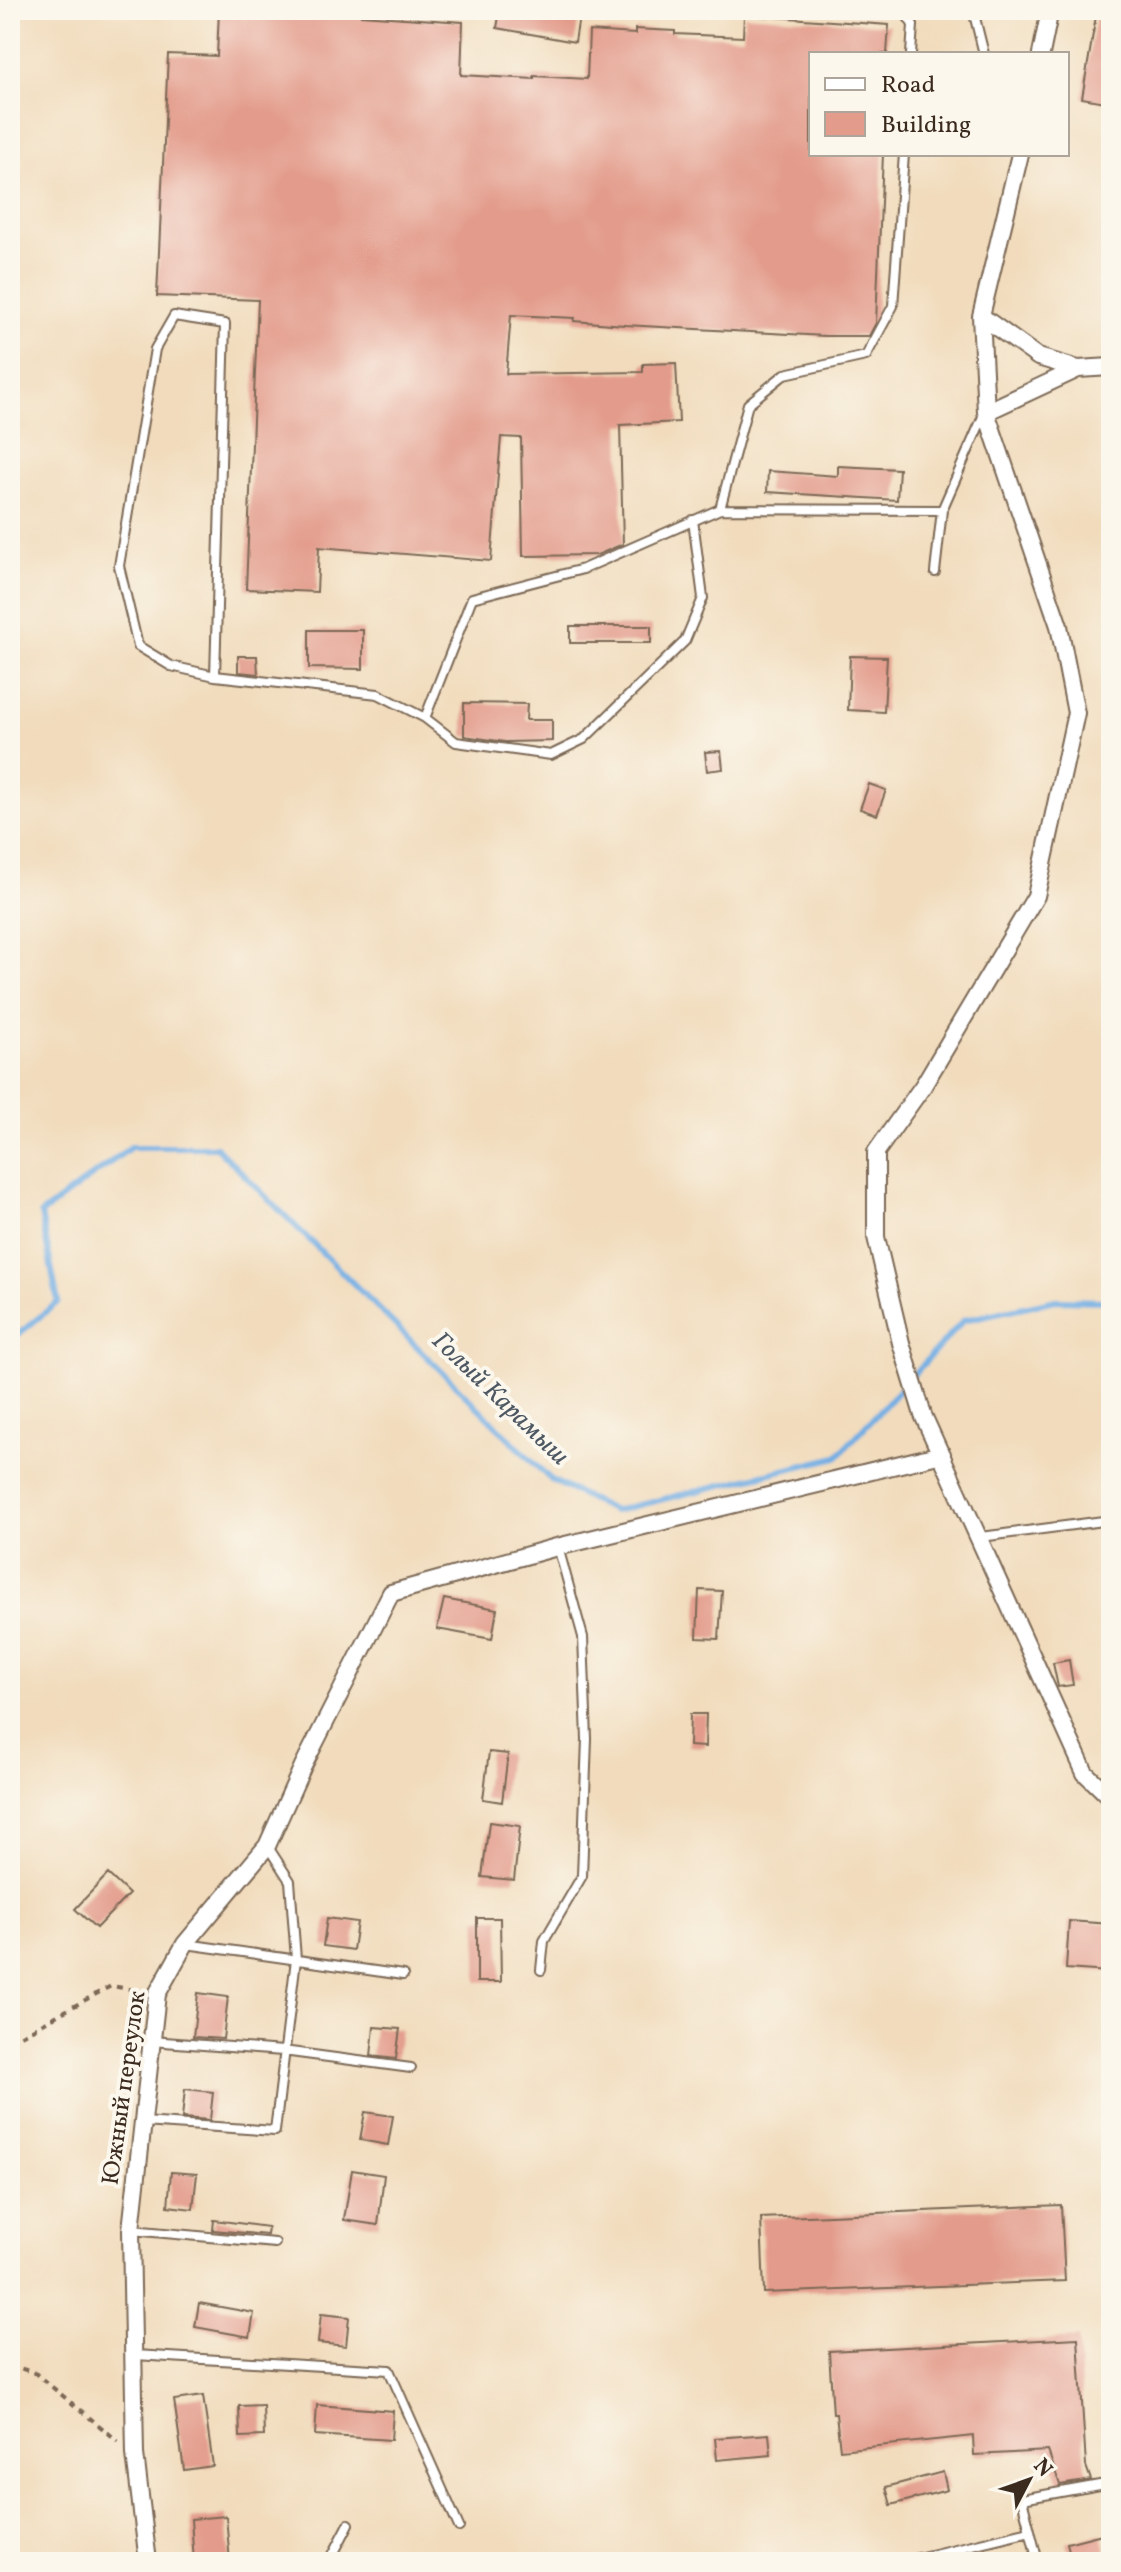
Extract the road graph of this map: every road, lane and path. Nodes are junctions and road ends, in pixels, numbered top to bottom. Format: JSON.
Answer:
{"nodes":[{"id":1,"x":903,"y":10,"type":"edge"},
{"id":2,"x":973,"y":10,"type":"edge"},
{"id":3,"x":1050,"y":10,"type":"edge"},
{"id":4,"x":911,"y":52,"type":"edge"},
{"id":5,"x":984,"y":52,"type":"edge"},
{"id":6,"x":1041,"y":52,"type":"edge"},
{"id":7,"x":904,"y":156,"type":"edge"},
{"id":8,"x":1010,"y":156,"type":"edge"},
{"id":9,"x":1020,"y":156,"type":"edge"},
{"id":10,"x":1015,"y":175,"type":"junction"},
{"id":11,"x":981,"y":316,"type":"junction"},
{"id":12,"x":1111,"y":367,"type":"edge"},
{"id":13,"x":1078,"y":369,"type":"junction"},
{"id":14,"x":986,"y":412,"type":"junction"},
{"id":15,"x":720,"y":509,"type":"junction"},
{"id":16,"x":942,"y":510,"type":"junction"},
{"id":17,"x":693,"y":520,"type":"junction"},
{"id":18,"x":935,"y":572,"type":"dead end"},
{"id":19,"x":215,"y":676,"type":"junction"},
{"id":20,"x":425,"y":718,"type":"junction"},
{"id":21,"x":942,"y":1454,"type":"junction"},
{"id":22,"x":1111,"y":1520,"type":"edge"},
{"id":23,"x":981,"y":1537,"type":"junction"},
{"id":24,"x":557,"y":1547,"type":"junction"},
{"id":25,"x":1111,"y":1798,"type":"edge"},
{"id":26,"x":267,"y":1846,"type":"junction"},
{"id":27,"x":185,"y":1944,"type":"junction"},
{"id":28,"x":296,"y":1959,"type":"junction"},
{"id":29,"x":541,"y":1970,"type":"dead end"},
{"id":30,"x":403,"y":1975,"type":"dead end"},
{"id":31,"x":157,"y":1994,"type":"junction"},
{"id":32,"x":10,"y":2041,"type":"edge"},
{"id":33,"x":150,"y":2041,"type":"junction"},
{"id":34,"x":283,"y":2051,"type":"junction"},
{"id":35,"x":411,"y":2068,"type":"dead end"},
{"id":36,"x":143,"y":2122,"type":"junction"},
{"id":37,"x":131,"y":2230,"type":"junction"},
{"id":38,"x":275,"y":2243,"type":"dead end"},
{"id":39,"x":135,"y":2355,"type":"junction"},
{"id":40,"x":10,"y":2365,"type":"edge"},
{"id":41,"x":135,"y":2454,"type":"junction"},
{"id":42,"x":1111,"y":2483,"type":"edge"},
{"id":43,"x":349,"y":2524,"type":"dead end"},
{"id":44,"x":459,"y":2527,"type":"dead end"},
{"id":45,"x":1030,"y":2531,"type":"junction"},
{"id":46,"x":148,"y":2562,"type":"edge"},
{"id":47,"x":329,"y":2562,"type":"edge"},
{"id":48,"x":901,"y":2562,"type":"edge"},
{"id":49,"x":1038,"y":2562,"type":"edge"}],
"edges":[{"from":1,"to":4,"type":"lane"},
{"from":2,"to":5,"type":"lane"},
{"from":3,"to":6,"type":"street"},
{"from":7,"to":15,"type":"lane"},
{"from":8,"to":10,"type":"lane"},
{"from":9,"to":10,"type":"street"},
{"from":10,"to":11,"type":"street"},
{"from":11,"to":13,"type":"street"},
{"from":11,"to":14,"type":"street"},
{"from":12,"to":13,"type":"street"},
{"from":13,"to":14,"type":"street"},
{"from":14,"to":16,"type":"lane"},
{"from":14,"to":21,"type":"street"},
{"from":15,"to":16,"type":"lane"},
{"from":15,"to":17,"type":"lane"},
{"from":16,"to":18,"type":"lane"},
{"from":17,"to":20,"type":"lane"},
{"from":17,"to":20,"type":"lane"},
{"from":19,"to":19,"type":"lane"},
{"from":19,"to":20,"type":"lane"},
{"from":21,"to":23,"type":"street"},
{"from":21,"to":24,"type":"street","name":"Южный переулок"},
{"from":22,"to":23,"type":"lane"},
{"from":23,"to":25,"type":"street"},
{"from":24,"to":26,"type":"street","name":"Южный переулок"},
{"from":24,"to":29,"type":"lane"},
{"from":26,"to":27,"type":"street","name":"Южный переулок"},
{"from":26,"to":28,"type":"lane"},
{"from":27,"to":28,"type":"lane"},
{"from":27,"to":31,"type":"street","name":"Южный переулок"},
{"from":28,"to":30,"type":"lane"},
{"from":28,"to":34,"type":"lane"},
{"from":31,"to":32,"type":"path"},
{"from":31,"to":33,"type":"street","name":"Южный переулок"},
{"from":33,"to":34,"type":"lane"},
{"from":33,"to":36,"type":"street","name":"Южный переулок"},
{"from":34,"to":35,"type":"lane"},
{"from":34,"to":36,"type":"lane"},
{"from":36,"to":37,"type":"street","name":"Южный переулок"},
{"from":37,"to":38,"type":"lane"},
{"from":37,"to":39,"type":"street","name":"Южный переулок"},
{"from":39,"to":41,"type":"street","name":"Южный переулок"},
{"from":39,"to":44,"type":"lane"},
{"from":40,"to":41,"type":"path"},
{"from":41,"to":46,"type":"street","name":"Южный переулок"},
{"from":42,"to":45,"type":"lane"},
{"from":43,"to":47,"type":"lane"},
{"from":45,"to":48,"type":"lane"},
{"from":45,"to":49,"type":"lane"}]}
